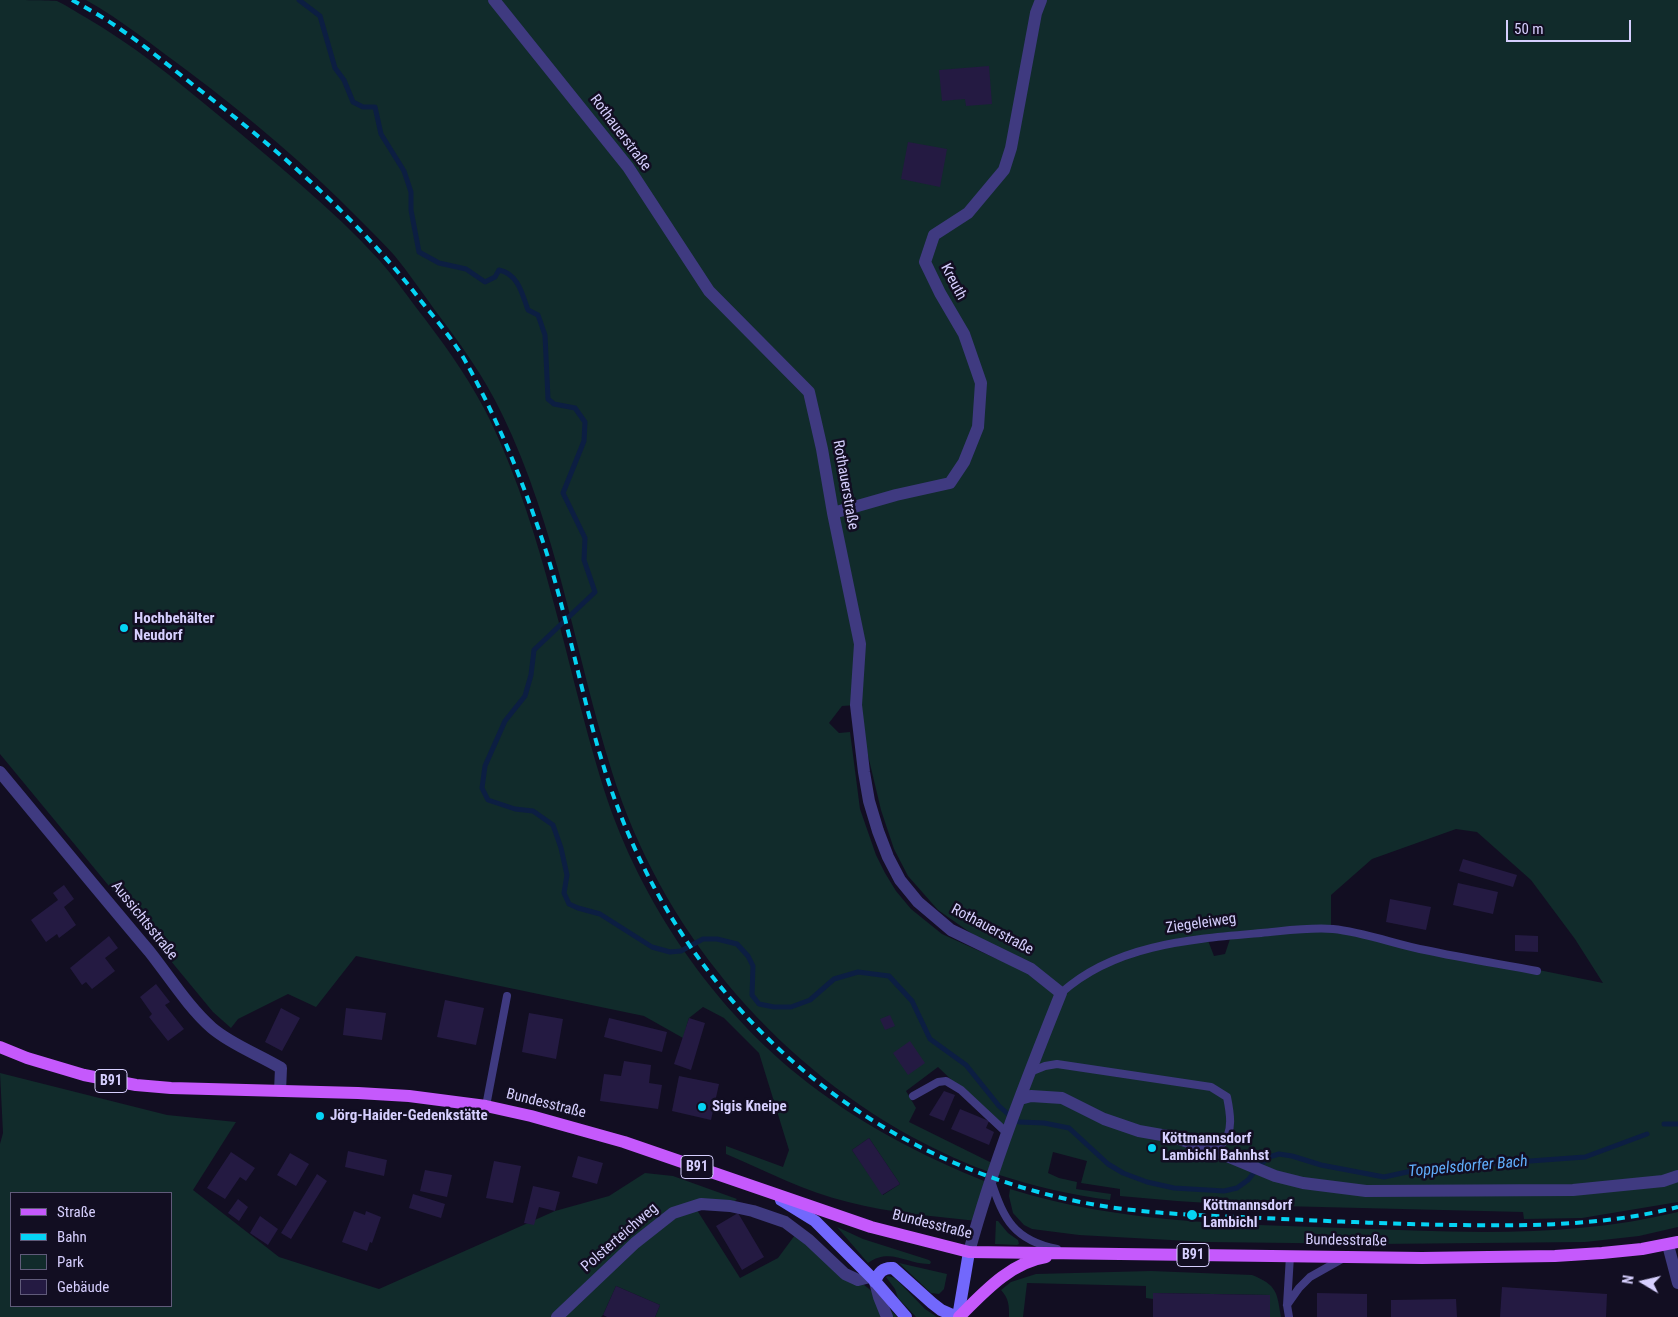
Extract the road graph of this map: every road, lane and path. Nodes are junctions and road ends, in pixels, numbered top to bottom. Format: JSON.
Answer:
{"nodes":[{"id":1,"x":494,"y":0,"type":"edge"},
{"id":2,"x":1042,"y":0,"type":"edge"},
{"id":3,"x":833,"y":513,"type":"junction"},
{"id":4,"x":0,"y":772,"type":"edge"},
{"id":5,"x":1537,"y":971,"type":"dead end"},
{"id":6,"x":1062,"y":993,"type":"junction"},
{"id":7,"x":508,"y":996,"type":"dead end"},
{"id":8,"x":0,"y":1047,"type":"edge"},
{"id":9,"x":1030,"y":1072,"type":"junction"},
{"id":10,"x":280,"y":1091,"type":"junction"},
{"id":11,"x":913,"y":1096,"type":"dead end"},
{"id":12,"x":1020,"y":1099,"type":"junction"},
{"id":13,"x":486,"y":1106,"type":"junction"},
{"id":14,"x":1008,"y":1134,"type":"junction"},
{"id":15,"x":1210,"y":1149,"type":"junction"},
{"id":16,"x":1678,"y":1176,"type":"edge"},
{"id":17,"x":991,"y":1178,"type":"junction"},
{"id":18,"x":770,"y":1193,"type":"junction"},
{"id":19,"x":1673,"y":1244,"type":"edge"},
{"id":20,"x":969,"y":1252,"type":"junction"},
{"id":21,"x":1076,"y":1252,"type":"junction"},
{"id":22,"x":1290,"y":1256,"type":"junction"},
{"id":23,"x":1345,"y":1258,"type":"junction"},
{"id":24,"x":873,"y":1280,"type":"junction"},
{"id":25,"x":1678,"y":1283,"type":"edge"},
{"id":26,"x":1288,"y":1305,"type":"junction"},
{"id":27,"x":557,"y":1317,"type":"edge"},
{"id":28,"x":887,"y":1317,"type":"edge"},
{"id":29,"x":906,"y":1317,"type":"edge"},
{"id":30,"x":958,"y":1317,"type":"edge"},
{"id":31,"x":1289,"y":1317,"type":"edge"}],
"edges":[{"from":1,"to":3,"type":"street","name":"Rothauerstraße"},
{"from":2,"to":3,"type":"street","name":"Kreuth"},
{"from":3,"to":6,"type":"street","name":"Rothauerstraße"},
{"from":4,"to":10,"type":"street","name":"Aussichtsstraße"},
{"from":5,"to":6,"type":"lane","name":"Ziegeleiweg"},
{"from":6,"to":9,"type":"street","name":"Ziegeleiweg"},
{"from":7,"to":13,"type":"lane"},
{"from":8,"to":10,"type":"main road","name":"Bundesstraße","number":"B91"},
{"from":9,"to":12,"type":"street","name":"Ziegeleiweg"},
{"from":9,"to":15,"type":"lane"},
{"from":10,"to":13,"type":"main road","name":"Bundesstraße","number":"B91"},
{"from":11,"to":14,"type":"lane"},
{"from":12,"to":14,"type":"street","name":"Ziegeleiweg"},
{"from":12,"to":15,"type":"street"},
{"from":13,"to":18,"type":"main road","name":"Bundesstraße","number":"B91"},
{"from":14,"to":17,"type":"street","name":"Ziegeleiweg"},
{"from":15,"to":16,"type":"street"},
{"from":17,"to":20,"type":"street","name":"Ziegeleiweg"},
{"from":17,"to":21,"type":"lane"},
{"from":18,"to":20,"type":"main road","name":"Bundesstraße","number":"B91"},
{"from":18,"to":24,"type":"main road"},
{"from":19,"to":23,"type":"main road","name":"Bundesstraße","number":"B91"},
{"from":19,"to":25,"type":"street"},
{"from":20,"to":21,"type":"main road","name":"Bundesstraße","number":"B91"},
{"from":20,"to":30,"type":"main road"},
{"from":21,"to":22,"type":"main road","name":"Bundesstraße","number":"B91"},
{"from":21,"to":30,"type":"main road"},
{"from":22,"to":23,"type":"main road","name":"Bundesstraße","number":"B91"},
{"from":22,"to":26,"type":"lane"},
{"from":23,"to":26,"type":"lane"},
{"from":24,"to":27,"type":"street","name":"Polsterteichweg"},
{"from":24,"to":28,"type":"street"},
{"from":24,"to":29,"type":"main road"},
{"from":24,"to":30,"type":"main road"},
{"from":26,"to":31,"type":"lane"}]}
